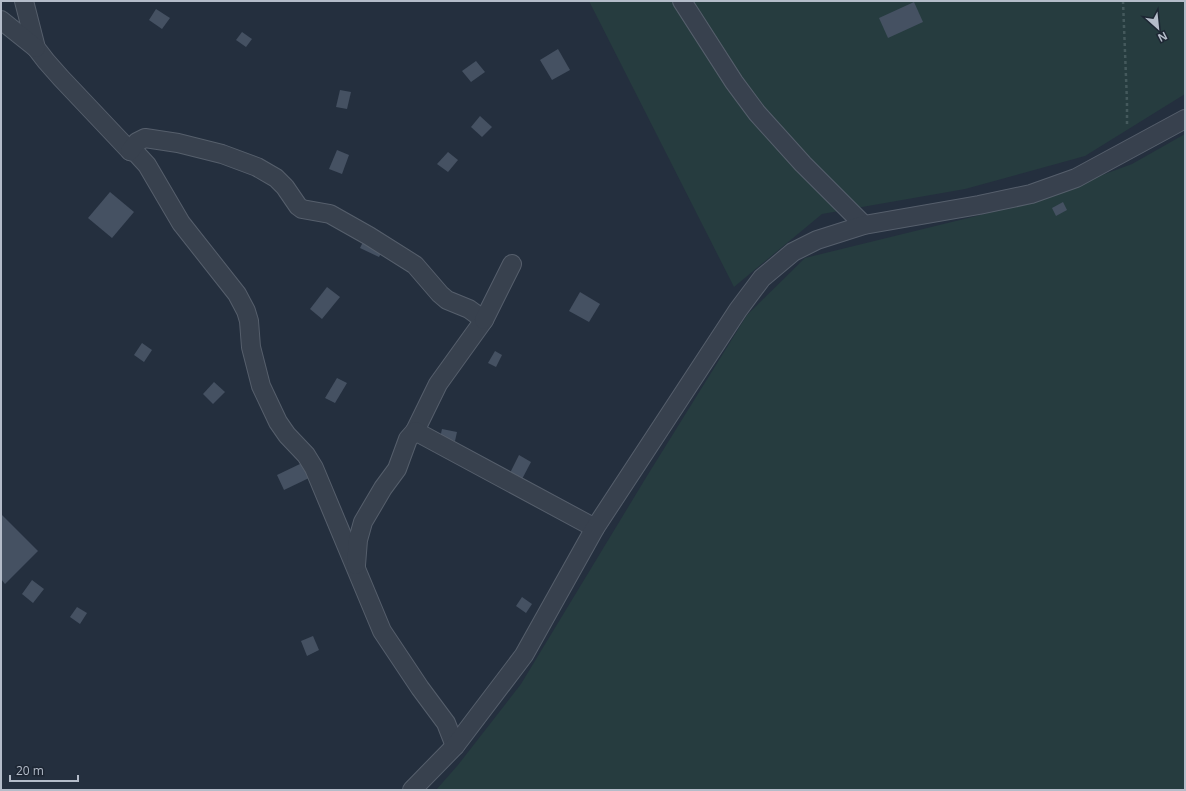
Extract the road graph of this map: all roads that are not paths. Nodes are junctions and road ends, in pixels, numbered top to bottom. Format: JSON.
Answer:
{"nodes":[{"id":1,"x":24,"y":1,"type":"edge"},
{"id":2,"x":682,"y":1,"type":"edge"},
{"id":3,"x":1,"y":20,"type":"edge"},
{"id":4,"x":36,"y":48,"type":"junction"},
{"id":5,"x":1185,"y":119,"type":"edge"},
{"id":6,"x":130,"y":151,"type":"junction"},
{"id":7,"x":864,"y":225,"type":"junction"},
{"id":8,"x":512,"y":264,"type":"dead end"},
{"id":9,"x":484,"y":320,"type":"junction"},
{"id":10,"x":415,"y":431,"type":"junction"},
{"id":11,"x":595,"y":528,"type":"junction"},
{"id":12,"x":356,"y":570,"type":"junction"},
{"id":13,"x":455,"y":746,"type":"junction"},
{"id":14,"x":412,"y":790,"type":"edge"}],
"edges":[{"from":1,"to":4,"type":"street"},
{"from":2,"to":7,"type":"street"},
{"from":3,"to":4,"type":"street"},
{"from":4,"to":6,"type":"street"},
{"from":5,"to":7,"type":"street"},
{"from":6,"to":9,"type":"street"},
{"from":6,"to":12,"type":"street"},
{"from":7,"to":11,"type":"street"},
{"from":8,"to":9,"type":"street"},
{"from":9,"to":10,"type":"street"},
{"from":10,"to":11,"type":"street"},
{"from":10,"to":12,"type":"street"},
{"from":11,"to":13,"type":"street"},
{"from":12,"to":13,"type":"street"},
{"from":13,"to":14,"type":"street"}]}
